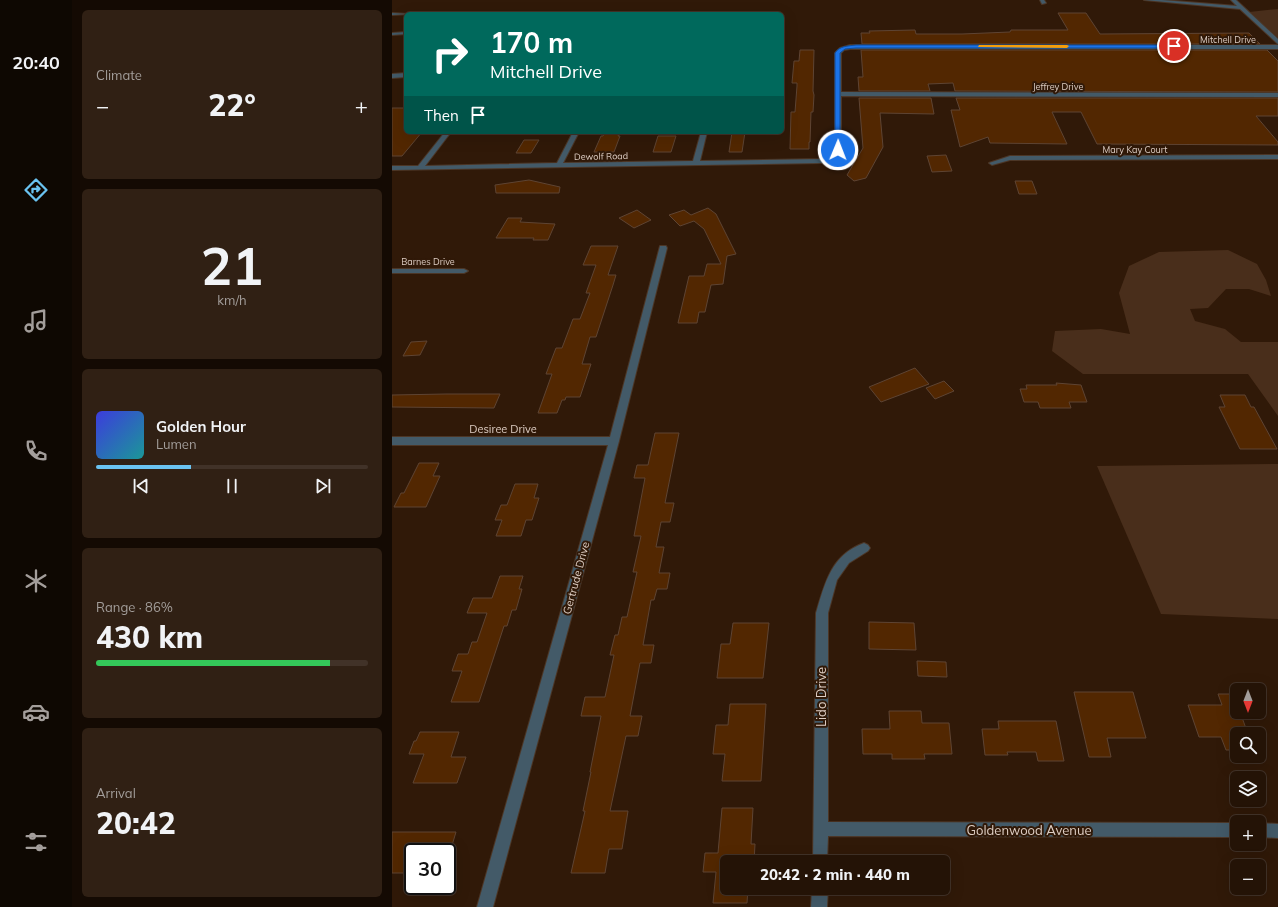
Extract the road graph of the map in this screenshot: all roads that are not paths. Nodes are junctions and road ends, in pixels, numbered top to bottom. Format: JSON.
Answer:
{"nodes":[{"id":1,"x":1146,"y":0,"type":"edge"},
{"id":2,"x":1233,"y":0,"type":"edge"},
{"id":3,"x":1241,"y":8,"type":"junction"},
{"id":4,"x":392,"y":14,"type":"edge"},
{"id":5,"x":404,"y":14,"type":"edge"},
{"id":6,"x":404,"y":33,"type":"edge"},
{"id":7,"x":392,"y":34,"type":"edge"},
{"id":8,"x":1278,"y":42,"type":"edge"},
{"id":9,"x":1278,"y":47,"type":"edge"},
{"id":10,"x":392,"y":76,"type":"edge"},
{"id":11,"x":404,"y":76,"type":"edge"},
{"id":12,"x":838,"y":94,"type":"junction"},
{"id":13,"x":1278,"y":95,"type":"edge"},
{"id":14,"x":446,"y":134,"type":"edge"},
{"id":15,"x":575,"y":134,"type":"edge"},
{"id":16,"x":704,"y":134,"type":"edge"},
{"id":17,"x":1278,"y":157,"type":"edge"},
{"id":18,"x":992,"y":163,"type":"dead end"},
{"id":19,"x":696,"y":164,"type":"junction"},
{"id":20,"x":559,"y":165,"type":"junction"},
{"id":21,"x":420,"y":167,"type":"junction"},
{"id":22,"x":392,"y":168,"type":"edge"},
{"id":23,"x":664,"y":248,"type":"dead end"},
{"id":24,"x":392,"y":271,"type":"edge"},
{"id":25,"x":464,"y":271,"type":"dead end"},
{"id":26,"x":392,"y":441,"type":"edge"},
{"id":27,"x":614,"y":441,"type":"junction"},
{"id":28,"x":864,"y":548,"type":"dead end"},
{"id":29,"x":820,"y":830,"type":"junction"},
{"id":30,"x":1230,"y":830,"type":"edge"},
{"id":31,"x":1266,"y":830,"type":"edge"},
{"id":32,"x":1278,"y":830,"type":"edge"},
{"id":33,"x":820,"y":855,"type":"edge"},
{"id":34,"x":820,"y":895,"type":"edge"},
{"id":35,"x":485,"y":907,"type":"edge"},
{"id":36,"x":819,"y":907,"type":"edge"}],
"edges":[{"from":1,"to":3,"type":"street"},
{"from":2,"to":3,"type":"street"},
{"from":3,"to":8,"type":"street"},
{"from":4,"to":5,"type":"street"},
{"from":6,"to":7,"type":"street"},
{"from":9,"to":12,"type":"street","name":"Mitchell Drive"},
{"from":10,"to":11,"type":"street"},
{"from":12,"to":13,"type":"street","name":"Jeffrey Drive"},
{"from":12,"to":19,"type":"street","name":"Dewolf Road"},
{"from":14,"to":21,"type":"street"},
{"from":15,"to":20,"type":"street"},
{"from":16,"to":19,"type":"street"},
{"from":17,"to":18,"type":"street","name":"Mary Kay Court"},
{"from":19,"to":20,"type":"street","name":"Dewolf Road"},
{"from":20,"to":21,"type":"street","name":"Dewolf Road"},
{"from":21,"to":22,"type":"street","name":"Dewolf Road"},
{"from":23,"to":27,"type":"street","name":"Gertrude Drive"},
{"from":24,"to":25,"type":"street","name":"Barnes Drive"},
{"from":26,"to":27,"type":"street","name":"Desiree Drive"},
{"from":27,"to":35,"type":"street","name":"Gertrude Drive"},
{"from":28,"to":29,"type":"street","name":"Lido Drive"},
{"from":29,"to":30,"type":"street","name":"Goldenwood Avenue"},
{"from":29,"to":33,"type":"street","name":"Lido Drive"},
{"from":31,"to":32,"type":"street"},
{"from":34,"to":36,"type":"street"}]}
